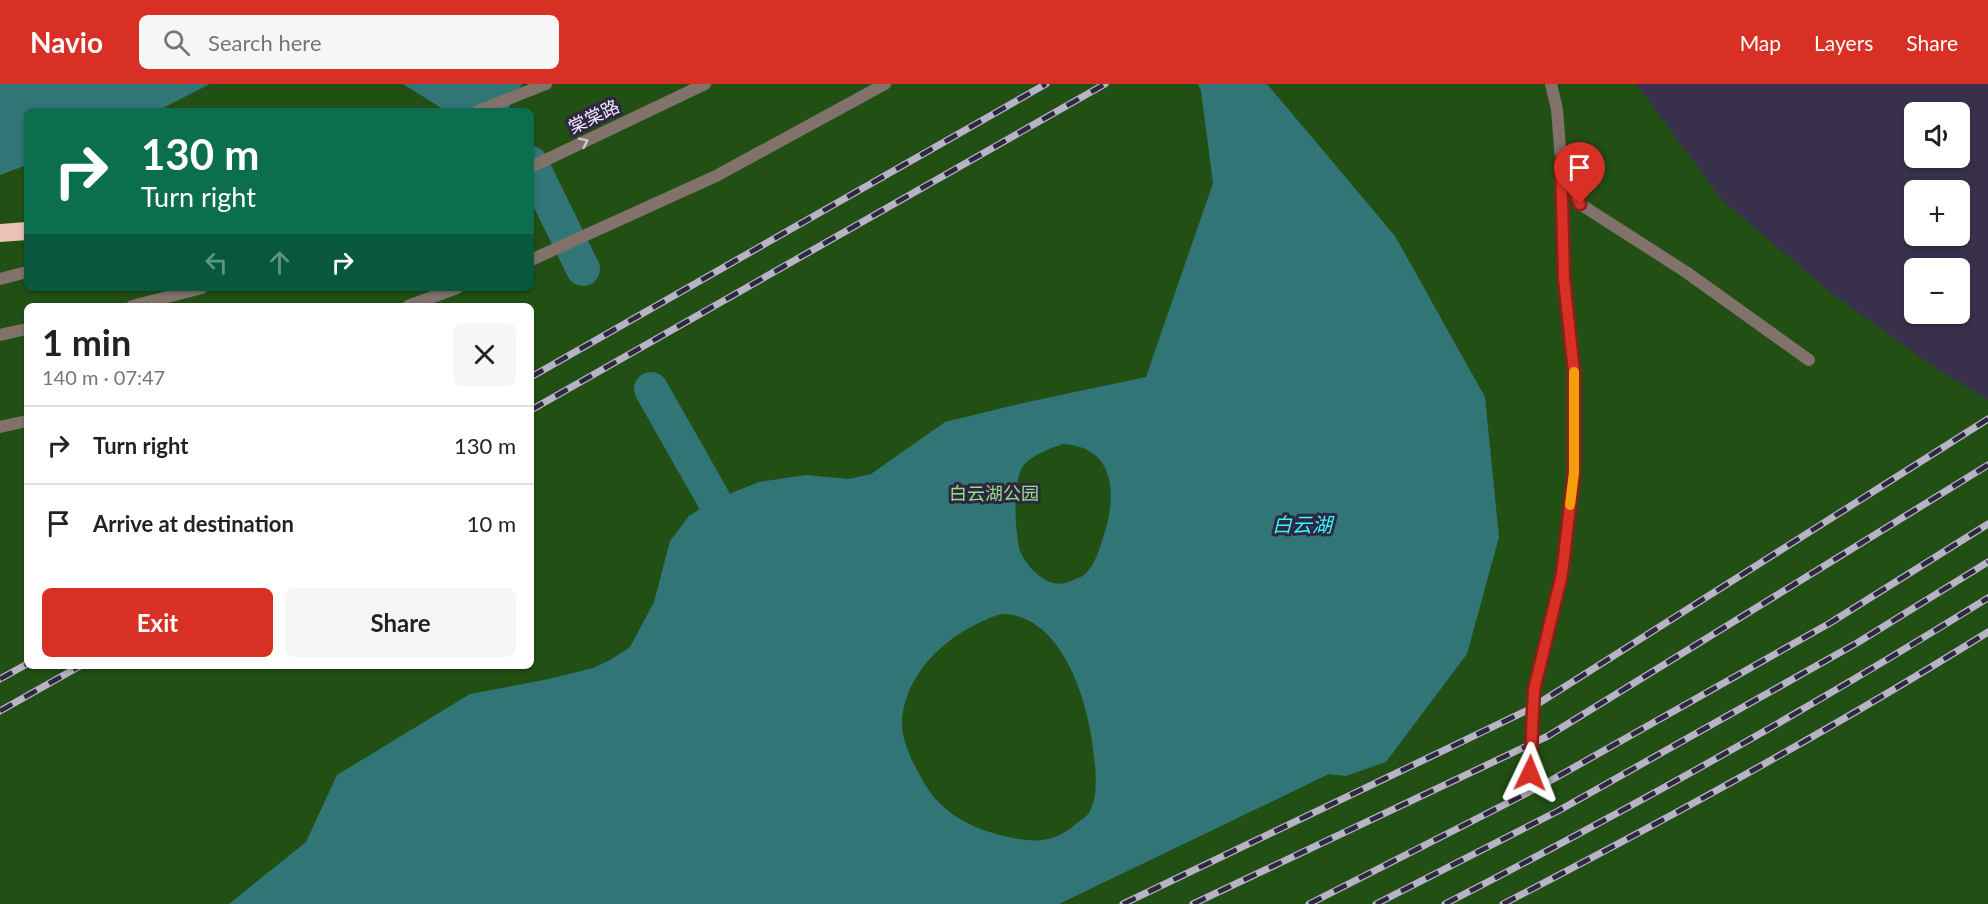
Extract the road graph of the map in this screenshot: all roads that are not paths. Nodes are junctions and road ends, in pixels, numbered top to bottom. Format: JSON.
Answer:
{"nodes":[{"id":1,"x":546,"y":84,"type":"edge"},
{"id":2,"x":705,"y":84,"type":"edge"},
{"id":3,"x":885,"y":84,"type":"edge"},
{"id":4,"x":1551,"y":84,"type":"edge"},
{"id":5,"x":486,"y":108,"type":"edge"},
{"id":6,"x":1561,"y":161,"type":"junction"},
{"id":7,"x":534,"y":166,"type":"edge"},
{"id":8,"x":24,"y":231,"type":"edge"},
{"id":9,"x":0,"y":233,"type":"edge"},
{"id":10,"x":534,"y":259,"type":"edge"},
{"id":11,"x":24,"y":273,"type":"edge"},
{"id":12,"x":0,"y":279,"type":"edge"},
{"id":13,"x":190,"y":291,"type":"edge"},
{"id":14,"x":449,"y":291,"type":"edge"},
{"id":15,"x":144,"y":303,"type":"edge"},
{"id":16,"x":416,"y":303,"type":"edge"},
{"id":17,"x":24,"y":330,"type":"edge"},
{"id":18,"x":0,"y":335,"type":"edge"},
{"id":19,"x":1809,"y":360,"type":"dead end"},
{"id":20,"x":24,"y":422,"type":"edge"},
{"id":21,"x":0,"y":427,"type":"edge"},
{"id":22,"x":1530,"y":773,"type":"dead end"}],
"edges":[{"from":1,"to":5,"type":"street"},
{"from":7,"to":2,"type":"street","name":"棠棠路","one_way":true},
{"from":3,"to":10,"type":"street"},
{"from":4,"to":6,"type":"street"},
{"from":6,"to":19,"type":"street"},
{"from":6,"to":22,"type":"street"},
{"from":8,"to":9,"type":"highway"},
{"from":11,"to":12,"type":"street"},
{"from":13,"to":15,"type":"street"},
{"from":14,"to":16,"type":"street"},
{"from":17,"to":18,"type":"street"},
{"from":20,"to":21,"type":"street"}]}
